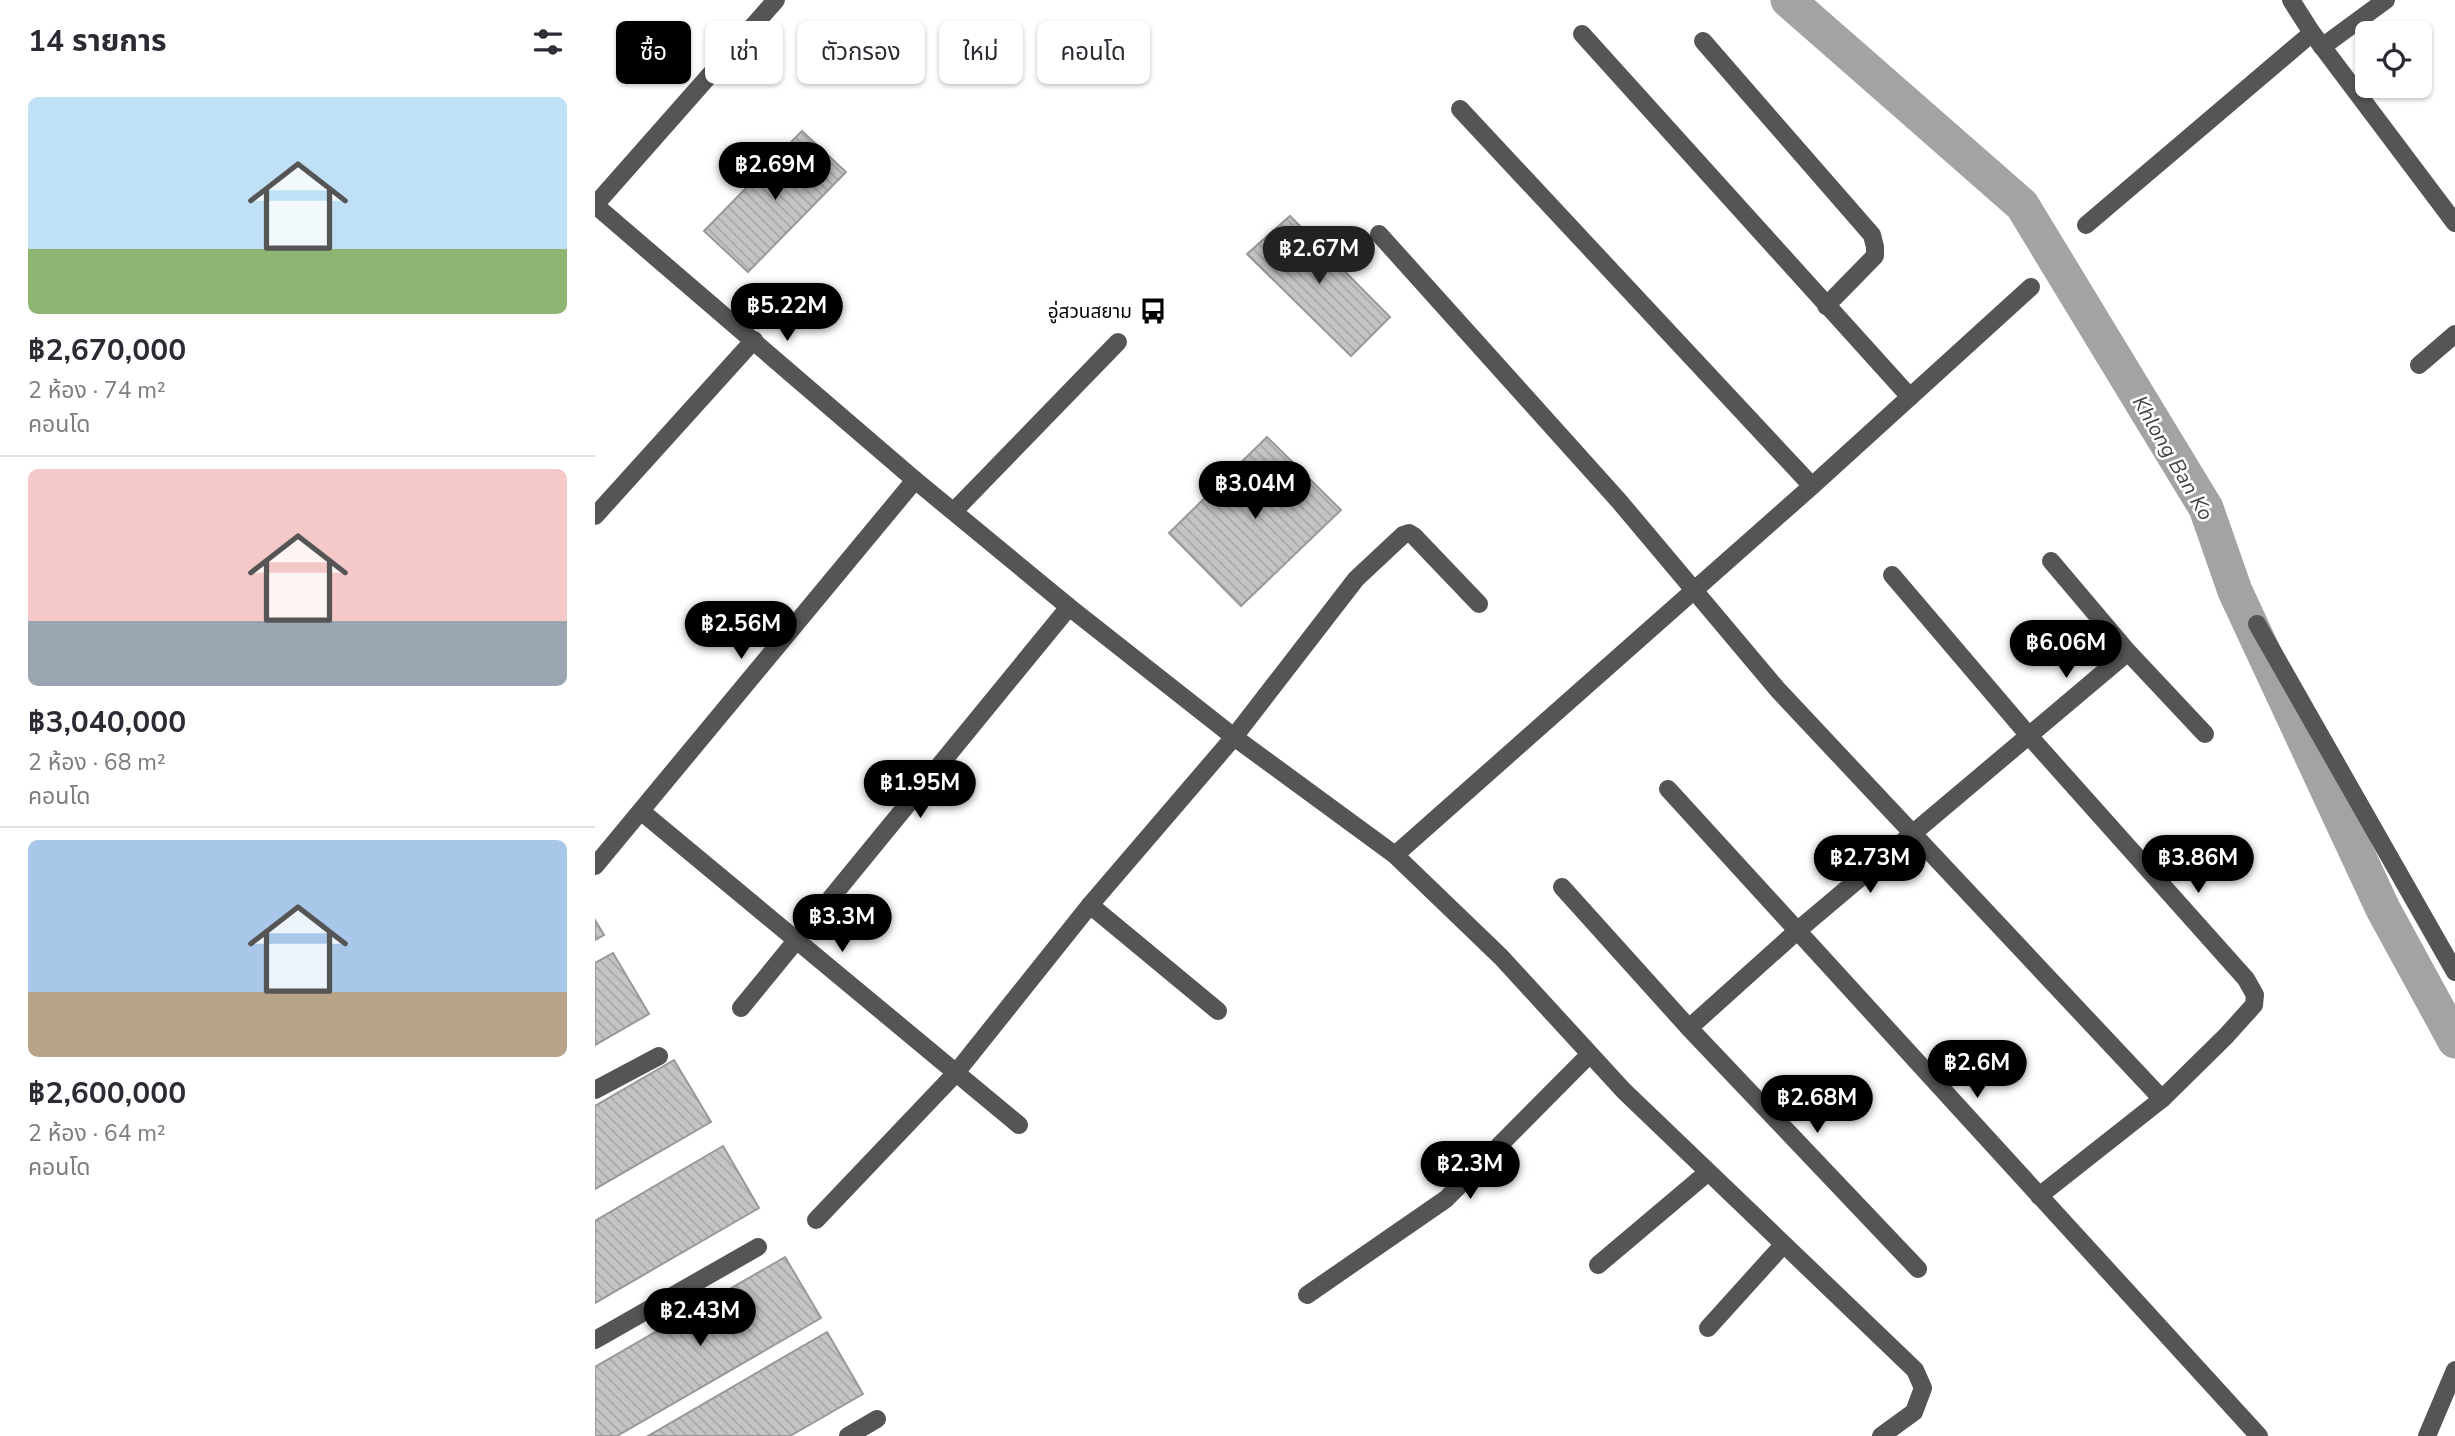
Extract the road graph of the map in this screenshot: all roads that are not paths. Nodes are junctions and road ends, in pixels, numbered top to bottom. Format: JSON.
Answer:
{"nodes":[{"id":1,"x":776,"y":0,"type":"edge"},
{"id":2,"x":2291,"y":0,"type":"edge"},
{"id":3,"x":2386,"y":0,"type":"edge"},
{"id":4,"x":1582,"y":34,"type":"dead end"},
{"id":5,"x":2317,"y":40,"type":"junction"},
{"id":6,"x":1703,"y":41,"type":"dead end"},
{"id":7,"x":1460,"y":109,"type":"dead end"},
{"id":8,"x":595,"y":205,"type":"edge"},
{"id":9,"x":2455,"y":223,"type":"edge"},
{"id":10,"x":2086,"y":225,"type":"dead end"},
{"id":11,"x":1379,"y":233,"type":"dead end"},
{"id":12,"x":2031,"y":287,"type":"dead end"},
{"id":13,"x":1826,"y":306,"type":"junction"},
{"id":14,"x":2455,"y":334,"type":"edge"},
{"id":15,"x":754,"y":340,"type":"junction"},
{"id":16,"x":1118,"y":342,"type":"dead end"},
{"id":17,"x":2419,"y":365,"type":"dead end"},
{"id":18,"x":1910,"y":397,"type":"junction"},
{"id":19,"x":915,"y":480,"type":"junction"},
{"id":20,"x":1812,"y":486,"type":"junction"},
{"id":21,"x":954,"y":511,"type":"junction"},
{"id":22,"x":595,"y":516,"type":"edge"},
{"id":23,"x":2051,"y":561,"type":"dead end"},
{"id":24,"x":1892,"y":575,"type":"dead end"},
{"id":25,"x":1694,"y":590,"type":"junction"},
{"id":26,"x":1479,"y":604,"type":"dead end"},
{"id":27,"x":1069,"y":607,"type":"junction"},
{"id":28,"x":2257,"y":624,"type":"dead end"},
{"id":29,"x":2128,"y":652,"type":"junction"},
{"id":30,"x":2204,"y":734,"type":"dead end"},
{"id":31,"x":1234,"y":737,"type":"junction"},
{"id":32,"x":2030,"y":737,"type":"junction"},
{"id":33,"x":1668,"y":789,"type":"dead end"},
{"id":34,"x":642,"y":812,"type":"junction"},
{"id":35,"x":1912,"y":834,"type":"junction"},
{"id":36,"x":1395,"y":855,"type":"junction"},
{"id":37,"x":595,"y":866,"type":"edge"},
{"id":38,"x":1562,"y":887,"type":"dead end"},
{"id":39,"x":1090,"y":905,"type":"junction"},
{"id":40,"x":1797,"y":931,"type":"junction"},
{"id":41,"x":797,"y":941,"type":"junction"},
{"id":42,"x":2455,"y":972,"type":"edge"},
{"id":43,"x":741,"y":1008,"type":"dead end"},
{"id":44,"x":1218,"y":1011,"type":"dead end"},
{"id":45,"x":1689,"y":1028,"type":"junction"},
{"id":46,"x":1589,"y":1055,"type":"junction"},
{"id":47,"x":659,"y":1056,"type":"dead end"},
{"id":48,"x":955,"y":1074,"type":"junction"},
{"id":49,"x":595,"y":1090,"type":"edge"},
{"id":50,"x":2162,"y":1099,"type":"junction"},
{"id":51,"x":1019,"y":1125,"type":"dead end"},
{"id":52,"x":1707,"y":1173,"type":"junction"},
{"id":53,"x":2039,"y":1196,"type":"junction"},
{"id":54,"x":816,"y":1220,"type":"dead end"},
{"id":55,"x":1783,"y":1245,"type":"junction"},
{"id":56,"x":758,"y":1247,"type":"dead end"},
{"id":57,"x":1598,"y":1265,"type":"dead end"},
{"id":58,"x":1918,"y":1269,"type":"dead end"},
{"id":59,"x":1307,"y":1294,"type":"dead end"},
{"id":60,"x":1708,"y":1328,"type":"dead end"},
{"id":61,"x":595,"y":1339,"type":"edge"},
{"id":62,"x":2455,"y":1370,"type":"edge"},
{"id":63,"x":877,"y":1419,"type":"dead end"},
{"id":64,"x":848,"y":1436,"type":"edge"},
{"id":65,"x":1881,"y":1436,"type":"edge"},
{"id":66,"x":2259,"y":1436,"type":"edge"},
{"id":67,"x":2427,"y":1436,"type":"edge"}],
"edges":[{"from":1,"to":8,"type":"street"},
{"from":2,"to":5,"type":"street"},
{"from":3,"to":5,"type":"street"},
{"from":4,"to":13,"type":"street"},
{"from":5,"to":9,"type":"street"},
{"from":5,"to":10,"type":"street"},
{"from":6,"to":13,"type":"street"},
{"from":7,"to":20,"type":"street"},
{"from":8,"to":15,"type":"street"},
{"from":11,"to":25,"type":"street"},
{"from":12,"to":18,"type":"street"},
{"from":13,"to":18,"type":"street"},
{"from":14,"to":17,"type":"street"},
{"from":15,"to":19,"type":"street"},
{"from":15,"to":22,"type":"street"},
{"from":16,"to":21,"type":"street"},
{"from":18,"to":20,"type":"street"},
{"from":19,"to":21,"type":"street"},
{"from":19,"to":34,"type":"street"},
{"from":20,"to":25,"type":"street"},
{"from":21,"to":27,"type":"street"},
{"from":23,"to":29,"type":"street"},
{"from":24,"to":32,"type":"street"},
{"from":25,"to":35,"type":"street"},
{"from":25,"to":36,"type":"street"},
{"from":26,"to":31,"type":"street"},
{"from":27,"to":31,"type":"street"},
{"from":27,"to":41,"type":"street"},
{"from":28,"to":42,"type":"street"},
{"from":29,"to":30,"type":"street"},
{"from":29,"to":32,"type":"street"},
{"from":31,"to":36,"type":"street"},
{"from":31,"to":39,"type":"street"},
{"from":32,"to":35,"type":"street"},
{"from":32,"to":50,"type":"street"},
{"from":33,"to":40,"type":"street"},
{"from":34,"to":37,"type":"street"},
{"from":34,"to":41,"type":"street"},
{"from":35,"to":40,"type":"street"},
{"from":35,"to":50,"type":"street"},
{"from":36,"to":46,"type":"street"},
{"from":38,"to":45,"type":"street"},
{"from":39,"to":44,"type":"street"},
{"from":39,"to":48,"type":"street"},
{"from":40,"to":45,"type":"street"},
{"from":40,"to":53,"type":"street"},
{"from":41,"to":43,"type":"street"},
{"from":41,"to":48,"type":"street"},
{"from":45,"to":58,"type":"street"},
{"from":46,"to":52,"type":"street"},
{"from":46,"to":59,"type":"street"},
{"from":47,"to":49,"type":"street"},
{"from":48,"to":51,"type":"street"},
{"from":48,"to":54,"type":"street"},
{"from":50,"to":53,"type":"street"},
{"from":52,"to":55,"type":"street"},
{"from":52,"to":57,"type":"street"},
{"from":53,"to":66,"type":"street"},
{"from":55,"to":60,"type":"street"},
{"from":55,"to":65,"type":"street"},
{"from":56,"to":61,"type":"street"},
{"from":62,"to":67,"type":"street"},
{"from":63,"to":64,"type":"street"}]}
